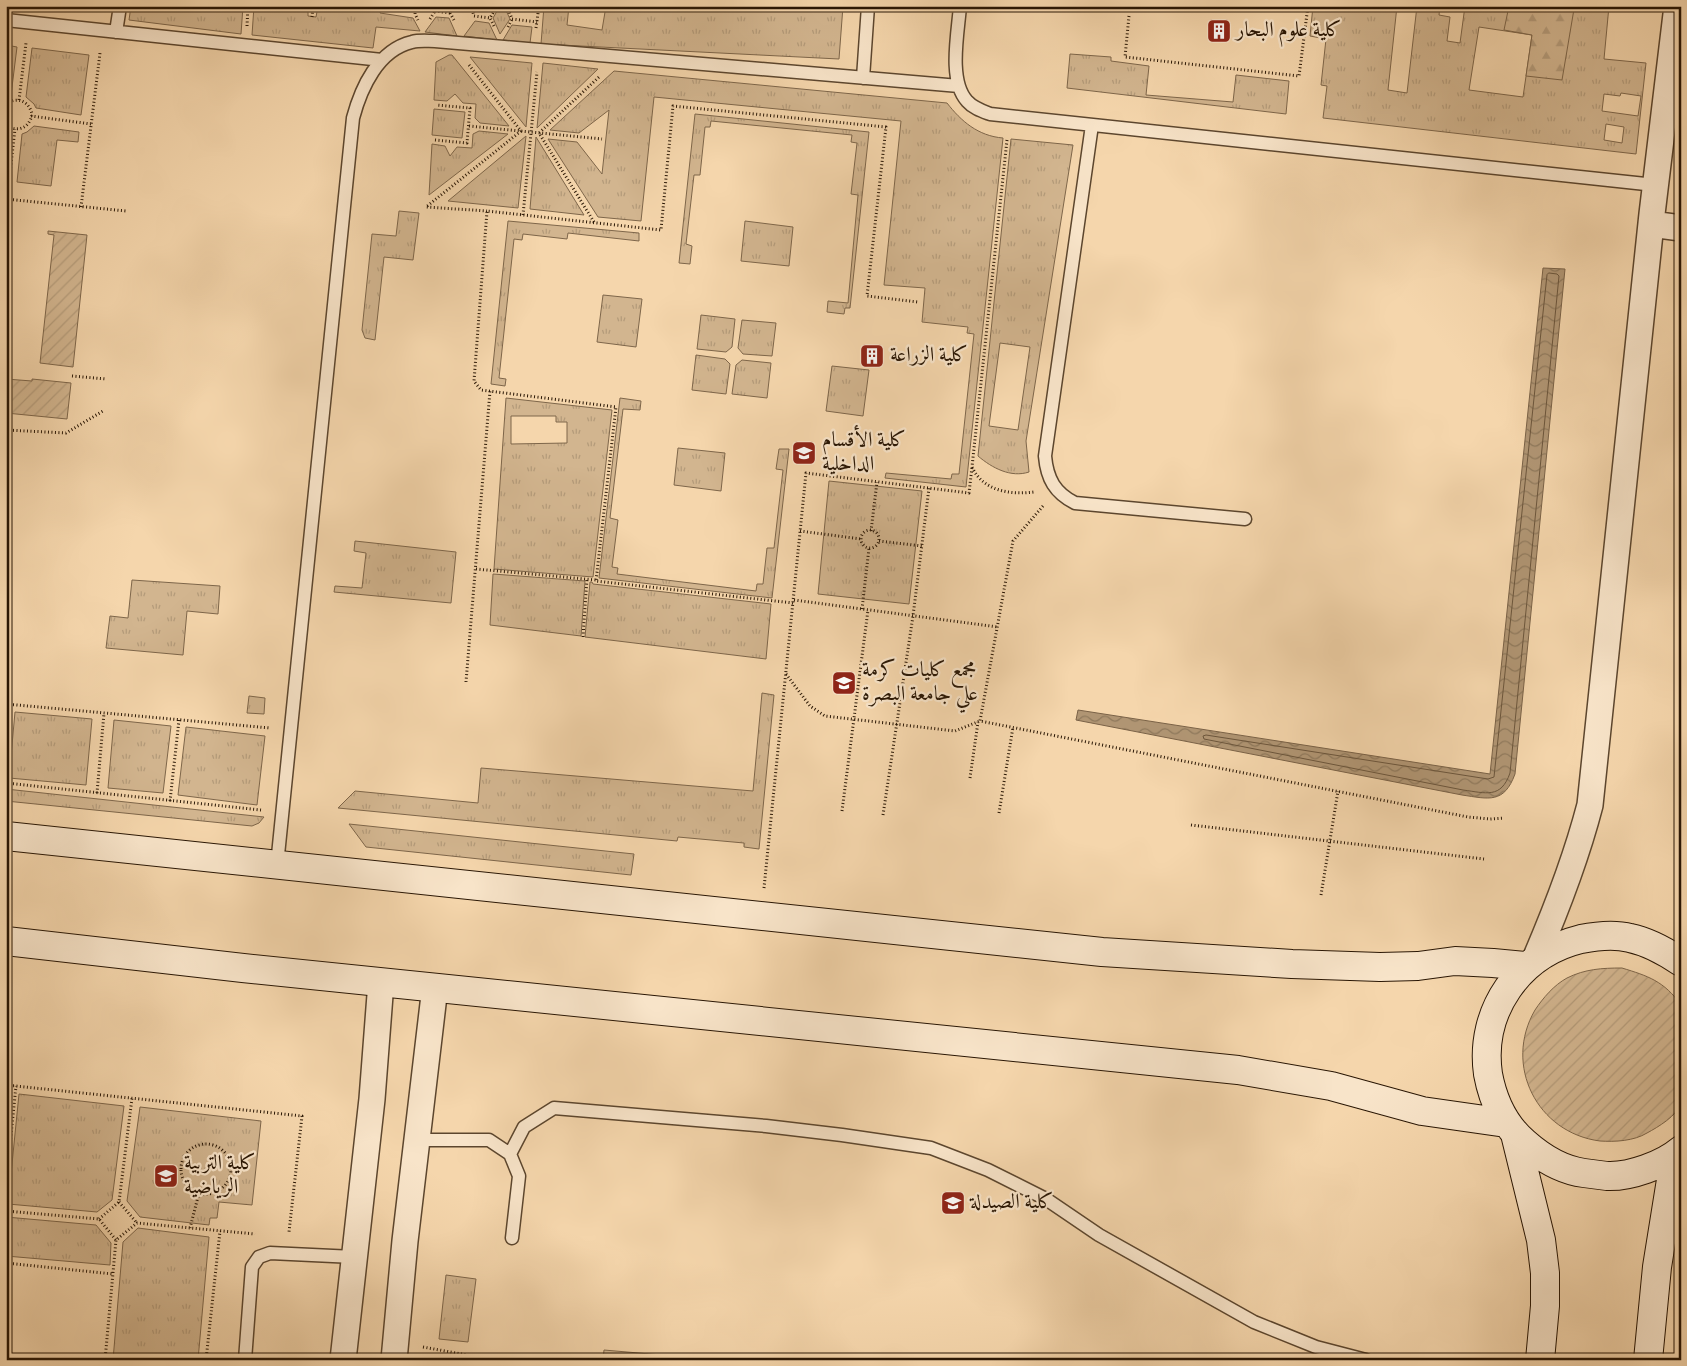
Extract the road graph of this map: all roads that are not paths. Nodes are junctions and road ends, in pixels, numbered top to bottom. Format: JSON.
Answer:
{"nodes":[{"id":1,"x":120,"y":6,"type":"edge"},
{"id":2,"x":868,"y":6,"type":"edge"},
{"id":3,"x":960,"y":6,"type":"edge"},
{"id":4,"x":1677,"y":6,"type":"edge"},
{"id":5,"x":6,"y":20,"type":"edge"},
{"id":6,"x":116,"y":32,"type":"junction"},
{"id":7,"x":382,"y":60,"type":"junction"},
{"id":8,"x":863,"y":78,"type":"junction"},
{"id":9,"x":958,"y":86,"type":"junction"},
{"id":10,"x":1092,"y":125,"type":"junction"},
{"id":11,"x":1656,"y":185,"type":"junction"},
{"id":12,"x":1651,"y":224,"type":"junction"},
{"id":13,"x":1681,"y":228,"type":"edge"},
{"id":14,"x":1245,"y":519,"type":"dead end"},
{"id":15,"x":6,"y":836,"type":"edge"},
{"id":16,"x":277,"y":865,"type":"junction"},
{"id":17,"x":6,"y":941,"type":"edge"},
{"id":18,"x":1681,"y":962,"type":"edge"},
{"id":19,"x":1531,"y":963,"type":"junction"},
{"id":20,"x":382,"y":982,"type":"junction"},
{"id":21,"x":435,"y":987,"type":"junction"},
{"id":22,"x":1511,"y":1129,"type":"junction"},
{"id":23,"x":417,"y":1140,"type":"junction"},
{"id":24,"x":1678,"y":1152,"type":"edge"},
{"id":25,"x":510,"y":1154,"type":"junction"},
{"id":26,"x":512,"y":1238,"type":"dead end"},
{"id":27,"x":354,"y":1257,"type":"junction"},
{"id":28,"x":395,"y":1351,"type":"edge"},
{"id":29,"x":245,"y":1360,"type":"edge"},
{"id":30,"x":343,"y":1360,"type":"edge"},
{"id":31,"x":1366,"y":1360,"type":"edge"},
{"id":32,"x":1540,"y":1360,"type":"edge"},
{"id":33,"x":1648,"y":1360,"type":"edge"}],
"edges":[{"from":1,"to":6,"type":"lane"},
{"from":2,"to":8,"type":"lane"},
{"from":3,"to":9,"type":"lane"},
{"from":4,"to":11,"type":"street"},
{"from":5,"to":6,"type":"lane"},
{"from":6,"to":7,"type":"lane"},
{"from":7,"to":8,"type":"lane"},
{"from":7,"to":16,"type":"lane"},
{"from":8,"to":9,"type":"lane"},
{"from":9,"to":10,"type":"lane"},
{"from":10,"to":11,"type":"lane"},
{"from":10,"to":14,"type":"lane"},
{"from":11,"to":12,"type":"street"},
{"from":12,"to":13,"type":"street"},
{"from":12,"to":19,"type":"street"},
{"from":15,"to":16,"type":"street"},
{"from":16,"to":19,"type":"street"},
{"from":17,"to":20,"type":"street"},
{"from":18,"to":19,"type":"street"},
{"from":19,"to":22,"type":"street"},
{"from":20,"to":21,"type":"street"},
{"from":20,"to":27,"type":"street"},
{"from":21,"to":22,"type":"street"},
{"from":21,"to":23,"type":"street"},
{"from":22,"to":24,"type":"street"},
{"from":22,"to":32,"type":"street"},
{"from":23,"to":25,"type":"lane"},
{"from":23,"to":28,"type":"street"},
{"from":24,"to":33,"type":"street"},
{"from":25,"to":26,"type":"lane"},
{"from":25,"to":31,"type":"lane"},
{"from":27,"to":29,"type":"lane"},
{"from":27,"to":30,"type":"street"}]}
